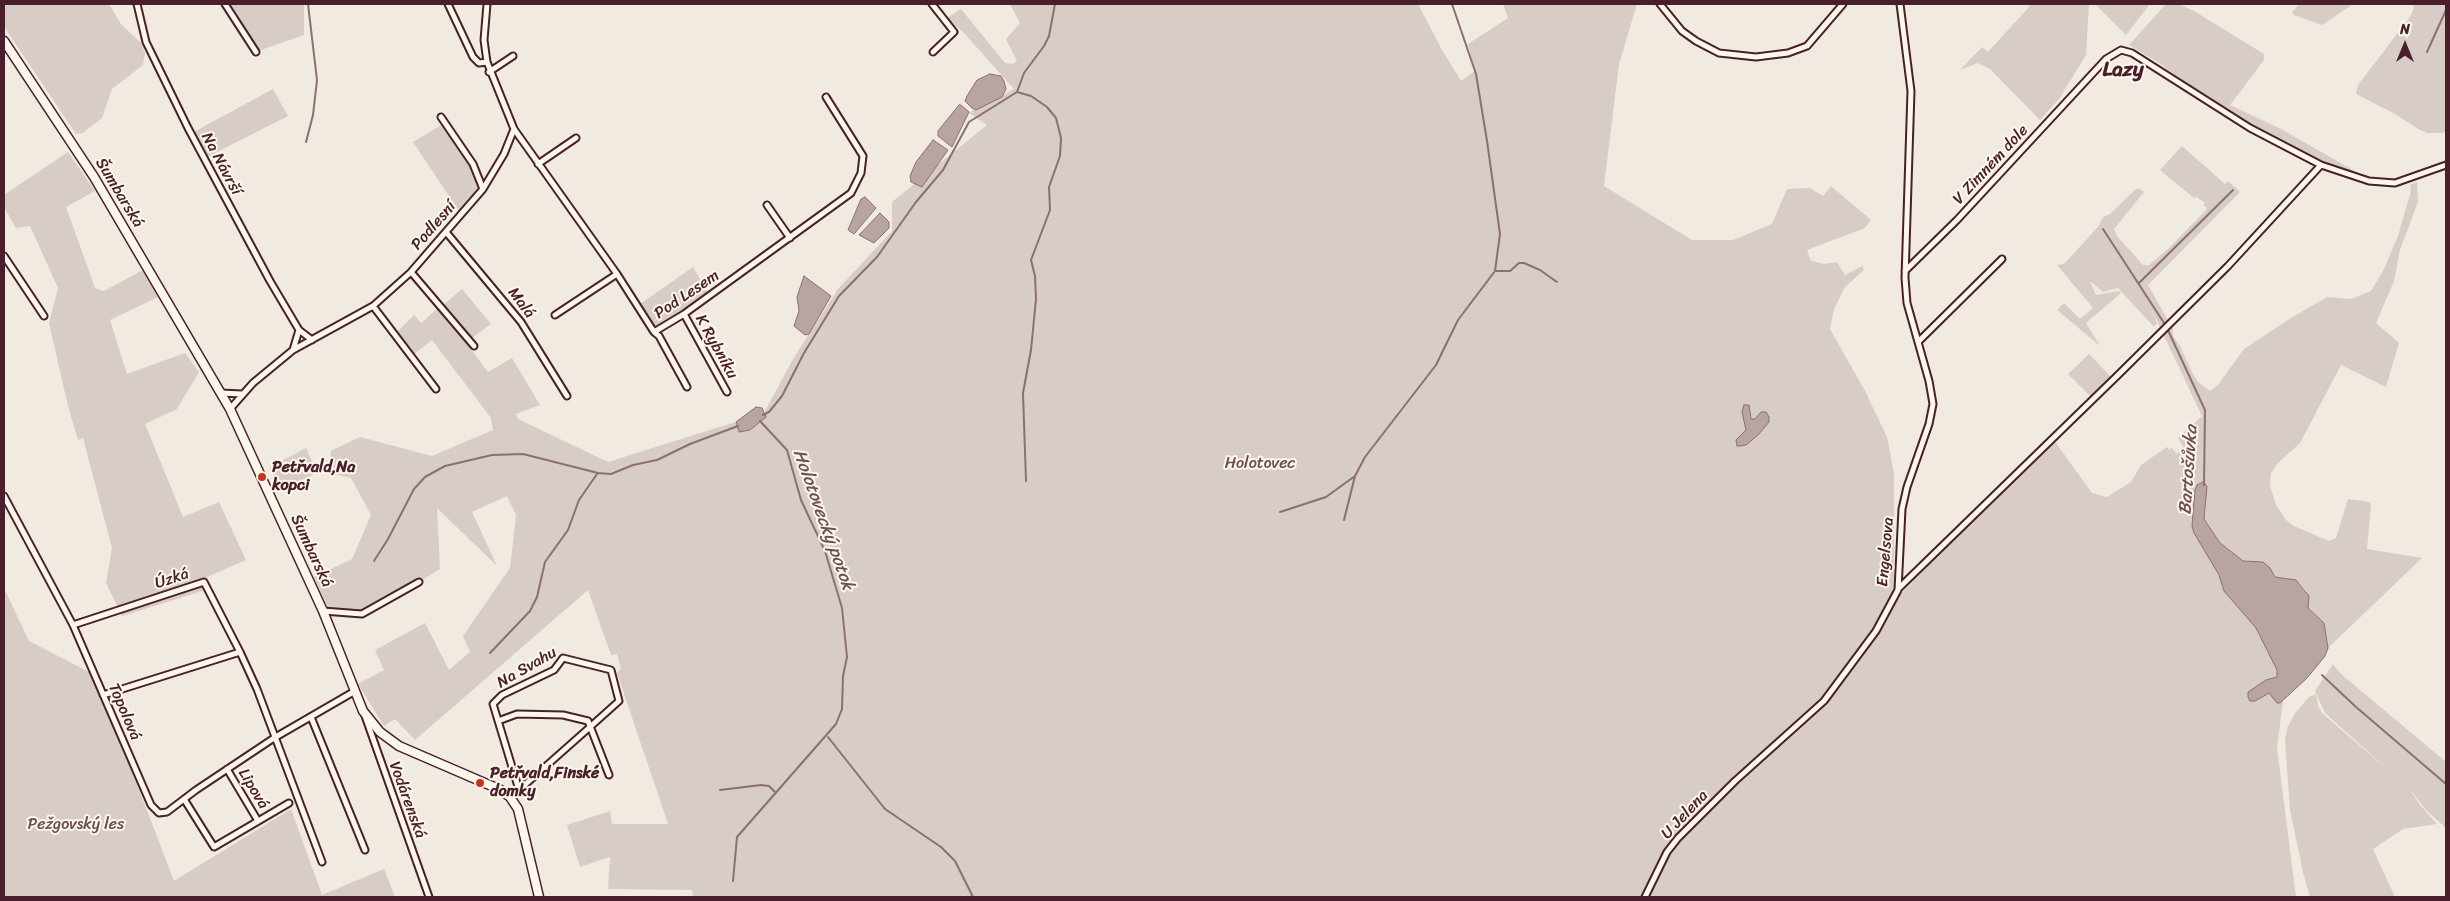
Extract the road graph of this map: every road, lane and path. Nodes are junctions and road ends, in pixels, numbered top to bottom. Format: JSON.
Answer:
{"nodes":[{"id":1,"x":137,"y":4,"type":"edge"},
{"id":2,"x":225,"y":4,"type":"edge"},
{"id":3,"x":448,"y":4,"type":"edge"},
{"id":4,"x":487,"y":4,"type":"edge"},
{"id":5,"x":932,"y":4,"type":"edge"},
{"id":6,"x":1660,"y":4,"type":"edge"},
{"id":7,"x":1843,"y":4,"type":"edge"},
{"id":8,"x":1900,"y":4,"type":"edge"},
{"id":9,"x":4,"y":41,"type":"edge"},
{"id":10,"x":256,"y":52,"type":"dead end"},
{"id":11,"x":933,"y":52,"type":"dead end"},
{"id":12,"x":513,"y":56,"type":"dead end"},
{"id":13,"x":486,"y":62,"type":"junction"},
{"id":14,"x":489,"y":72,"type":"junction"},
{"id":15,"x":826,"y":98,"type":"dead end"},
{"id":16,"x":441,"y":117,"type":"dead end"},
{"id":17,"x":514,"y":129,"type":"junction"},
{"id":18,"x":576,"y":138,"type":"dead end"},
{"id":19,"x":538,"y":164,"type":"junction"},
{"id":20,"x":2446,"y":165,"type":"edge"},
{"id":21,"x":2321,"y":166,"type":"junction"},
{"id":22,"x":483,"y":189,"type":"junction"},
{"id":23,"x":767,"y":206,"type":"dead end"},
{"id":24,"x":446,"y":232,"type":"junction"},
{"id":25,"x":790,"y":238,"type":"junction"},
{"id":26,"x":4,"y":256,"type":"edge"},
{"id":27,"x":2002,"y":259,"type":"dead end"},
{"id":28,"x":1905,"y":271,"type":"junction"},
{"id":29,"x":410,"y":272,"type":"junction"},
{"id":30,"x":617,"y":274,"type":"junction"},
{"id":31,"x":373,"y":306,"type":"junction"},
{"id":32,"x":684,"y":314,"type":"junction"},
{"id":33,"x":44,"y":316,"type":"dead end"},
{"id":34,"x":555,"y":316,"type":"dead end"},
{"id":35,"x":299,"y":330,"type":"junction"},
{"id":36,"x":654,"y":332,"type":"junction"},
{"id":37,"x":312,"y":340,"type":"junction"},
{"id":38,"x":1918,"y":342,"type":"junction"},
{"id":39,"x":474,"y":346,"type":"dead end"},
{"id":40,"x":293,"y":350,"type":"junction"},
{"id":41,"x":687,"y":387,"type":"dead end"},
{"id":42,"x":436,"y":389,"type":"dead end"},
{"id":43,"x":727,"y":392,"type":"dead end"},
{"id":44,"x":221,"y":393,"type":"junction"},
{"id":45,"x":242,"y":394,"type":"junction"},
{"id":46,"x":567,"y":396,"type":"dead end"},
{"id":47,"x":230,"y":409,"type":"junction"},
{"id":48,"x":4,"y":496,"type":"edge"},
{"id":49,"x":419,"y":582,"type":"dead end"},
{"id":50,"x":1898,"y":590,"type":"junction"},
{"id":51,"x":323,"y":611,"type":"junction"},
{"id":52,"x":73,"y":625,"type":"junction"},
{"id":53,"x":240,"y":652,"type":"junction"},
{"id":54,"x":356,"y":691,"type":"junction"},
{"id":55,"x":104,"y":695,"type":"junction"},
{"id":56,"x":363,"y":711,"type":"junction"},
{"id":57,"x":311,"y":717,"type":"junction"},
{"id":58,"x":498,"y":721,"type":"junction"},
{"id":59,"x":590,"y":727,"type":"junction"},
{"id":60,"x":274,"y":738,"type":"junction"},
{"id":61,"x":227,"y":769,"type":"junction"},
{"id":62,"x":609,"y":774,"type":"dead end"},
{"id":63,"x":1735,"y":781,"type":"joint"},
{"id":64,"x":519,"y":790,"type":"junction"},
{"id":65,"x":510,"y":797,"type":"junction"},
{"id":66,"x":184,"y":799,"type":"junction"},
{"id":67,"x":288,"y":803,"type":"dead end"},
{"id":68,"x":258,"y":821,"type":"junction"},
{"id":69,"x":365,"y":850,"type":"dead end"},
{"id":70,"x":322,"y":862,"type":"dead end"},
{"id":71,"x":429,"y":897,"type":"edge"},
{"id":72,"x":539,"y":897,"type":"edge"},
{"id":73,"x":1645,"y":897,"type":"edge"}],
"edges":[{"from":1,"to":35,"type":"street","name":"Na Návrší"},
{"from":2,"to":10,"type":"street"},
{"from":3,"to":13,"type":"street"},
{"from":4,"to":13,"type":"street"},
{"from":5,"to":11,"type":"street"},
{"from":6,"to":7,"type":"street"},
{"from":8,"to":28,"type":"street"},
{"from":9,"to":44,"type":"street","name":"Šumbarská"},
{"from":12,"to":14,"type":"street"},
{"from":13,"to":14,"type":"street"},
{"from":14,"to":17,"type":"street"},
{"from":15,"to":25,"type":"street","name":"Pod Lesem"},
{"from":16,"to":22,"type":"street"},
{"from":17,"to":19,"type":"street","name":"Pod Lesem"},
{"from":17,"to":22,"type":"street","name":"Podlesní"},
{"from":18,"to":19,"type":"street"},
{"from":19,"to":30,"type":"street","name":"Pod Lesem"},
{"from":20,"to":21,"type":"street","name":"V Zimném dole"},
{"from":21,"to":28,"type":"street","name":"V Zimném dole"},
{"from":21,"to":50,"type":"street"},
{"from":22,"to":24,"type":"street","name":"Podlesní"},
{"from":23,"to":25,"type":"street"},
{"from":24,"to":29,"type":"street","name":"Podlesní"},
{"from":24,"to":46,"type":"street","name":"Malá"},
{"from":25,"to":32,"type":"street","name":"Pod Lesem"},
{"from":26,"to":33,"type":"street"},
{"from":27,"to":38,"type":"street"},
{"from":28,"to":38,"type":"street","name":"Engelsova"},
{"from":29,"to":31,"type":"street","name":"Podlesní"},
{"from":29,"to":39,"type":"street"},
{"from":30,"to":34,"type":"street"},
{"from":30,"to":36,"type":"street","name":"Pod Lesem"},
{"from":31,"to":37,"type":"street","name":"Podlesní"},
{"from":31,"to":42,"type":"street"},
{"from":32,"to":36,"type":"street","name":"Pod Lesem"},
{"from":32,"to":43,"type":"street","name":"K Rybníku"},
{"from":35,"to":37,"type":"street","name":"Na Návrší"},
{"from":35,"to":40,"type":"street"},
{"from":36,"to":41,"type":"street"},
{"from":37,"to":40,"type":"street","name":"Podlesní"},
{"from":38,"to":50,"type":"street","name":"Engelsova"},
{"from":40,"to":45,"type":"street","name":"Podlesní"},
{"from":44,"to":45,"type":"street"},
{"from":44,"to":47,"type":"street","name":"Šumbarská"},
{"from":45,"to":47,"type":"street","name":"Podlesní"},
{"from":47,"to":51,"type":"street","name":"Šumbarská"},
{"from":48,"to":52,"type":"street","name":"Topolová"},
{"from":49,"to":51,"type":"street"},
{"from":50,"to":63,"type":"street","name":"Engelsova"},
{"from":51,"to":54,"type":"street","name":"Šumbarská"},
{"from":52,"to":53,"type":"street","name":"Úzká"},
{"from":52,"to":55,"type":"street","name":"Topolová"},
{"from":53,"to":55,"type":"street"},
{"from":53,"to":60,"type":"street","name":"Úzká"},
{"from":54,"to":56,"type":"street","name":"Šumbarská"},
{"from":54,"to":57,"type":"street","name":"Topolová"},
{"from":55,"to":66,"type":"street","name":"Topolová"},
{"from":56,"to":65,"type":"street","name":"Šumbarská"},
{"from":56,"to":71,"type":"street","name":"Vodárenská"},
{"from":57,"to":60,"type":"street","name":"Topolová"},
{"from":57,"to":69,"type":"street"},
{"from":58,"to":59,"type":"street"},
{"from":58,"to":59,"type":"street","name":"Na Svahu"},
{"from":58,"to":64,"type":"street","name":"Na Svahu"},
{"from":59,"to":62,"type":"street"},
{"from":59,"to":64,"type":"street","name":"Na Svahu"},
{"from":60,"to":61,"type":"street","name":"Topolová"},
{"from":60,"to":70,"type":"street"},
{"from":61,"to":66,"type":"street","name":"Topolová"},
{"from":61,"to":68,"type":"street","name":"Lipová"},
{"from":63,"to":73,"type":"street","name":"U Jelena"},
{"from":64,"to":65,"type":"street","name":"Na Svahu"},
{"from":65,"to":72,"type":"street"},
{"from":66,"to":68,"type":"street","name":"Lipová"},
{"from":67,"to":68,"type":"street","name":"Lipová"}]}
